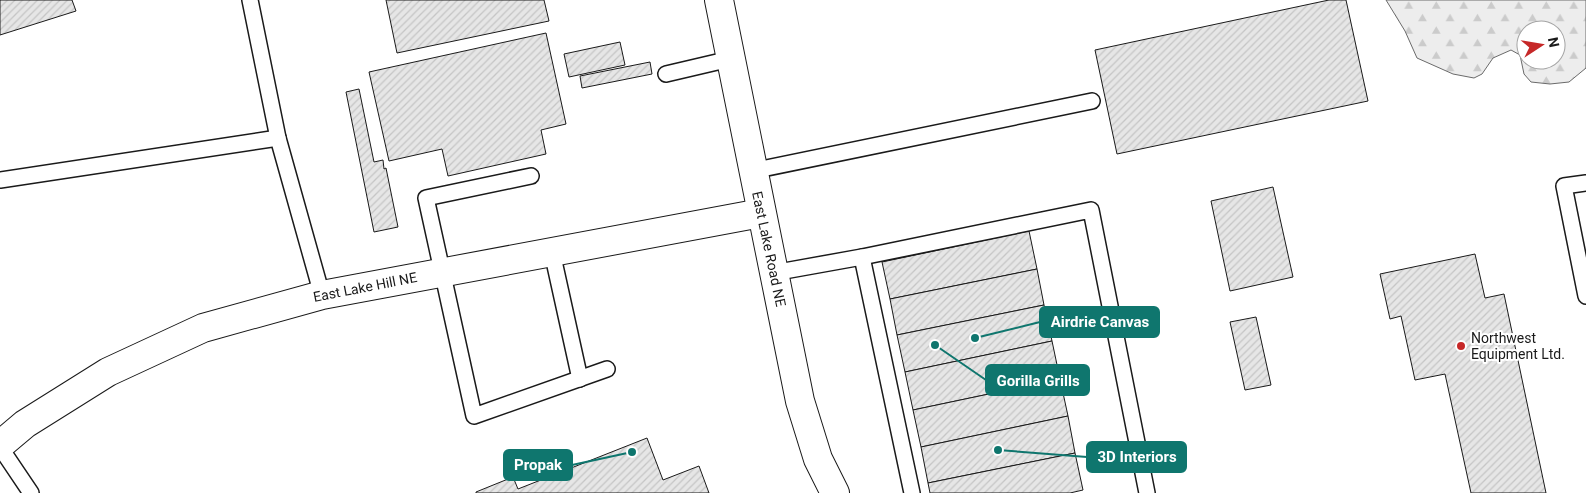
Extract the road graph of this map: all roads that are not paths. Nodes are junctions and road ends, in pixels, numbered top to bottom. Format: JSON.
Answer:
{"nodes":[{"id":1,"x":250,"y":0,"type":"edge"},
{"id":2,"x":719,"y":0,"type":"edge"},
{"id":3,"x":730,"y":59,"type":"junction"},
{"id":4,"x":666,"y":74,"type":"dead end"},
{"id":5,"x":1092,"y":101,"type":"dead end"},
{"id":6,"x":278,"y":138,"type":"junction"},
{"id":7,"x":752,"y":171,"type":"junction"},
{"id":8,"x":532,"y":176,"type":"dead end"},
{"id":9,"x":0,"y":180,"type":"edge"},
{"id":10,"x":1586,"y":183,"type":"edge"},
{"id":11,"x":761,"y":214,"type":"junction"},
{"id":12,"x":552,"y":252,"type":"junction"},
{"id":13,"x":862,"y":257,"type":"junction"},
{"id":14,"x":442,"y":272,"type":"junction"},
{"id":15,"x":773,"y":273,"type":"junction"},
{"id":16,"x":322,"y":295,"type":"junction"},
{"id":17,"x":1586,"y":296,"type":"edge"},
{"id":18,"x":607,"y":369,"type":"dead end"},
{"id":19,"x":580,"y":378,"type":"junction"},
{"id":20,"x":0,"y":446,"type":"edge"},
{"id":21,"x":31,"y":493,"type":"edge"},
{"id":22,"x":835,"y":493,"type":"edge"},
{"id":23,"x":912,"y":493,"type":"edge"},
{"id":24,"x":1148,"y":493,"type":"edge"}],
"edges":[{"from":1,"to":6,"type":"lane"},
{"from":2,"to":3,"type":"street","name":"East Lake Road NE"},
{"from":3,"to":4,"type":"lane"},
{"from":3,"to":7,"type":"street","name":"East Lake Road NE"},
{"from":5,"to":7,"type":"lane"},
{"from":6,"to":9,"type":"lane"},
{"from":6,"to":16,"type":"lane"},
{"from":7,"to":11,"type":"street","name":"East Lake Road NE"},
{"from":8,"to":14,"type":"lane"},
{"from":10,"to":17,"type":"lane"},
{"from":11,"to":12,"type":"street","name":"East Lake Hill NE"},
{"from":11,"to":15,"type":"street","name":"East Lake Road NE"},
{"from":12,"to":14,"type":"street","name":"East Lake Hill NE"},
{"from":12,"to":19,"type":"lane"},
{"from":13,"to":15,"type":"lane"},
{"from":13,"to":23,"type":"lane"},
{"from":13,"to":24,"type":"lane"},
{"from":14,"to":16,"type":"street","name":"East Lake Hill NE"},
{"from":14,"to":19,"type":"lane"},
{"from":15,"to":22,"type":"street","name":"East Lake Road NE"},
{"from":16,"to":20,"type":"street","name":"East Lake Hill NE"},
{"from":18,"to":19,"type":"lane"},
{"from":20,"to":21,"type":"lane"}]}
